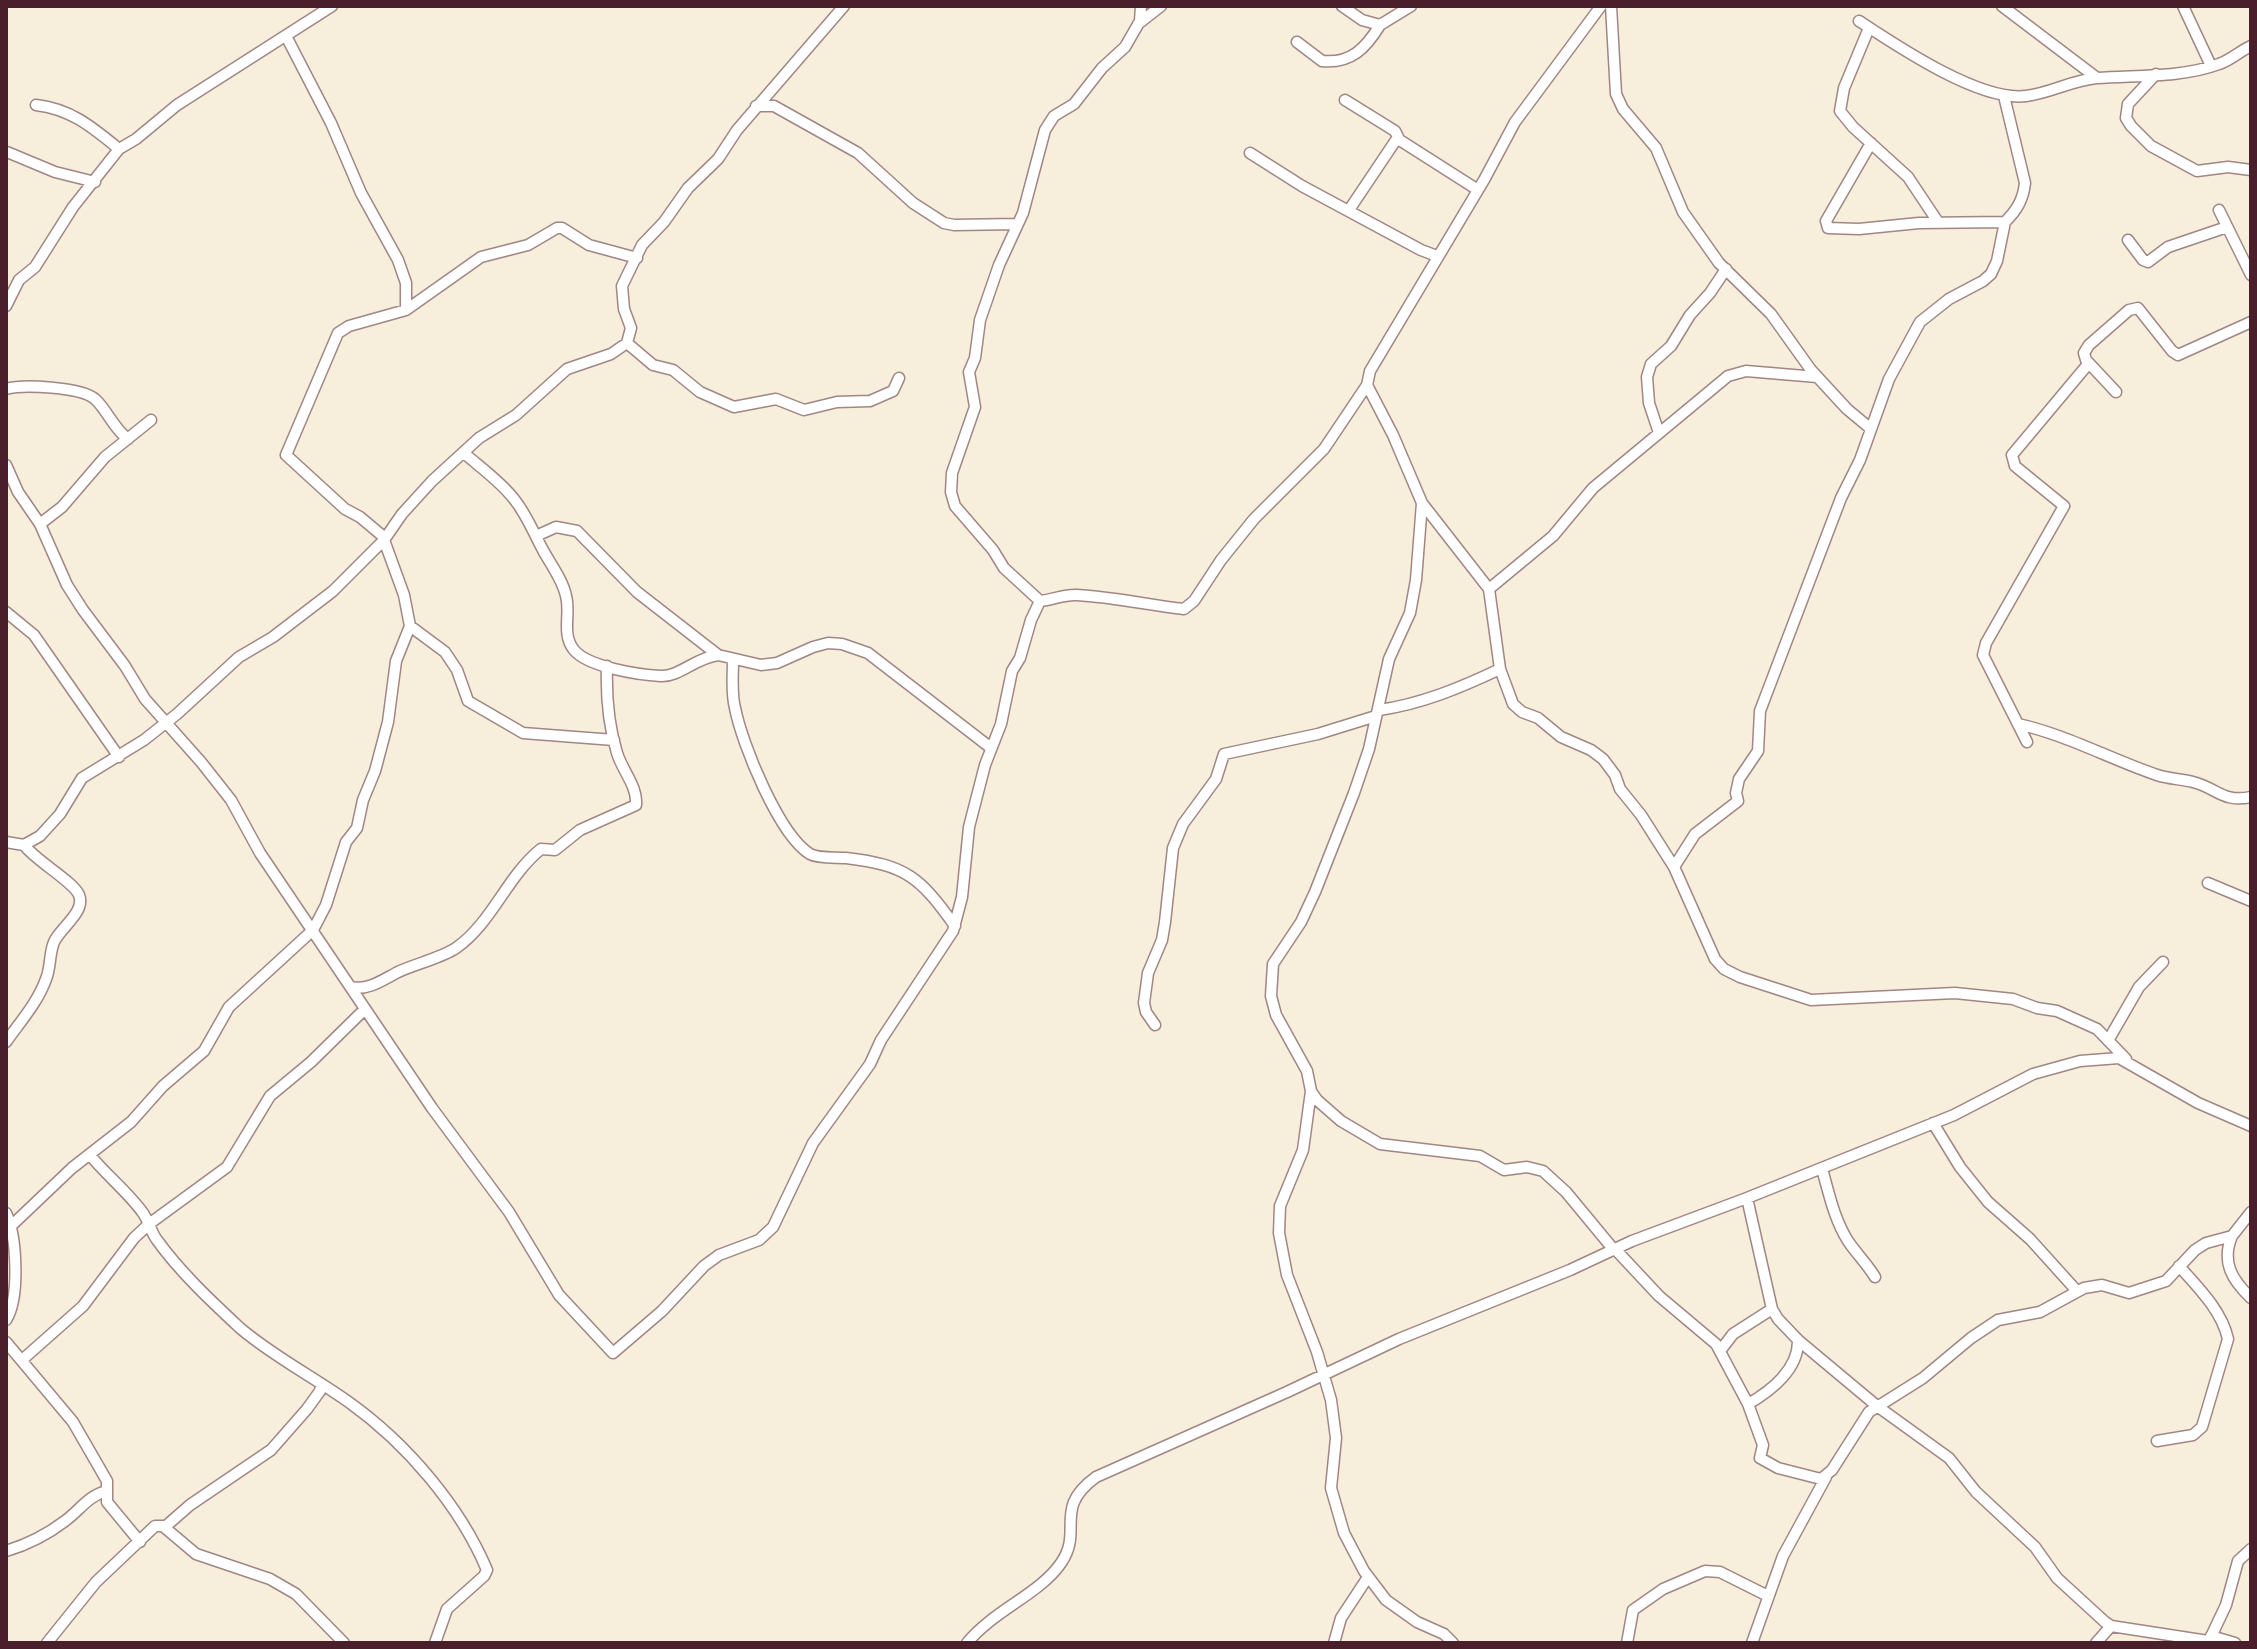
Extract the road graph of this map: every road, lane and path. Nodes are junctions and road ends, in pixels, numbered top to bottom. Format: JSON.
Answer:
{"nodes":[{"id":1,"x":332,"y":6,"type":"edge"},
{"id":2,"x":844,"y":6,"type":"edge"},
{"id":3,"x":1141,"y":6,"type":"edge"},
{"id":4,"x":1161,"y":6,"type":"edge"},
{"id":5,"x":1342,"y":6,"type":"edge"},
{"id":6,"x":1411,"y":6,"type":"edge"},
{"id":7,"x":1601,"y":6,"type":"edge"},
{"id":8,"x":1611,"y":6,"type":"edge"},
{"id":9,"x":2002,"y":6,"type":"edge"},
{"id":10,"x":2183,"y":6,"type":"edge"},
{"id":11,"x":1138,"y":24,"type":"junction"},
{"id":12,"x":1380,"y":25,"type":"junction"},
{"id":13,"x":286,"y":36,"type":"junction"},
{"id":14,"x":1297,"y":42,"type":"dead end"},
{"id":15,"x":2251,"y":46,"type":"edge"},
{"id":16,"x":2211,"y":66,"type":"junction"},
{"id":17,"x":2156,"y":74,"type":"junction"},
{"id":18,"x":2097,"y":78,"type":"junction"},
{"id":19,"x":2004,"y":96,"type":"junction"},
{"id":20,"x":1345,"y":100,"type":"dead end"},
{"id":21,"x":36,"y":105,"type":"dead end"},
{"id":22,"x":756,"y":106,"type":"junction"},
{"id":23,"x":1398,"y":139,"type":"junction"},
{"id":24,"x":1871,"y":143,"type":"junction"},
{"id":25,"x":119,"y":149,"type":"junction"},
{"id":26,"x":7,"y":152,"type":"edge"},
{"id":27,"x":1250,"y":153,"type":"dead end"},
{"id":28,"x":2251,"y":170,"type":"edge"},
{"id":29,"x":95,"y":182,"type":"junction"},
{"id":30,"x":1478,"y":190,"type":"junction"},
{"id":31,"x":1349,"y":210,"type":"junction"},
{"id":32,"x":2219,"y":210,"type":"dead end"},
{"id":33,"x":1938,"y":222,"type":"junction"},
{"id":34,"x":2005,"y":222,"type":"junction"},
{"id":35,"x":1017,"y":224,"type":"junction"},
{"id":36,"x":2227,"y":227,"type":"junction"},
{"id":37,"x":2128,"y":240,"type":"dead end"},
{"id":38,"x":1437,"y":256,"type":"junction"},
{"id":39,"x":637,"y":258,"type":"junction"},
{"id":40,"x":1726,"y":269,"type":"junction"},
{"id":41,"x":2251,"y":275,"type":"edge"},
{"id":42,"x":6,"y":306,"type":"edge"},
{"id":43,"x":406,"y":310,"type":"junction"},
{"id":44,"x":2251,"y":322,"type":"edge"},
{"id":45,"x":627,"y":343,"type":"junction"},
{"id":46,"x":2089,"y":363,"type":"junction"},
{"id":47,"x":1817,"y":377,"type":"junction"},
{"id":48,"x":899,"y":378,"type":"dead end"},
{"id":49,"x":1367,"y":385,"type":"junction"},
{"id":50,"x":6,"y":389,"type":"edge"},
{"id":51,"x":2116,"y":392,"type":"dead end"},
{"id":52,"x":151,"y":420,"type":"dead end"},
{"id":53,"x":1871,"y":429,"type":"junction"},
{"id":54,"x":1659,"y":433,"type":"junction"},
{"id":55,"x":128,"y":439,"type":"junction"},
{"id":56,"x":464,"y":453,"type":"junction"},
{"id":57,"x":6,"y":465,"type":"edge"},
{"id":58,"x":1422,"y":503,"type":"junction"},
{"id":59,"x":40,"y":524,"type":"junction"},
{"id":60,"x":536,"y":536,"type":"junction"},
{"id":61,"x":384,"y":539,"type":"junction"},
{"id":62,"x":1489,"y":589,"type":"junction"},
{"id":63,"x":1040,"y":601,"type":"junction"},
{"id":64,"x":6,"y":612,"type":"edge"},
{"id":65,"x":410,"y":626,"type":"junction"},
{"id":66,"x":718,"y":655,"type":"junction"},
{"id":67,"x":733,"y":660,"type":"junction"},
{"id":68,"x":607,"y":666,"type":"junction"},
{"id":69,"x":1500,"y":669,"type":"junction"},
{"id":70,"x":1378,"y":713,"type":"junction"},
{"id":71,"x":167,"y":721,"type":"junction"},
{"id":72,"x":2018,"y":724,"type":"junction"},
{"id":73,"x":614,"y":740,"type":"junction"},
{"id":74,"x":2027,"y":742,"type":"dead end"},
{"id":75,"x":991,"y":748,"type":"junction"},
{"id":76,"x":119,"y":757,"type":"junction"},
{"id":77,"x":2251,"y":797,"type":"edge"},
{"id":78,"x":6,"y":842,"type":"edge"},
{"id":79,"x":24,"y":845,"type":"junction"},
{"id":80,"x":1674,"y":867,"type":"junction"},
{"id":81,"x":2208,"y":883,"type":"dead end"},
{"id":82,"x":2251,"y":901,"type":"edge"},
{"id":83,"x":955,"y":926,"type":"junction"},
{"id":84,"x":313,"y":930,"type":"junction"},
{"id":85,"x":2163,"y":962,"type":"dead end"},
{"id":86,"x":352,"y":987,"type":"junction"},
{"id":87,"x":365,"y":1009,"type":"junction"},
{"id":88,"x":1155,"y":1025,"type":"dead end"},
{"id":89,"x":2109,"y":1039,"type":"junction"},
{"id":90,"x":6,"y":1042,"type":"edge"},
{"id":91,"x":2128,"y":1061,"type":"junction"},
{"id":92,"x":1311,"y":1091,"type":"junction"},
{"id":93,"x":1933,"y":1123,"type":"junction"},
{"id":94,"x":2251,"y":1126,"type":"edge"},
{"id":95,"x":90,"y":1155,"type":"junction"},
{"id":96,"x":1822,"y":1169,"type":"junction"},
{"id":97,"x":1747,"y":1198,"type":"junction"},
{"id":98,"x":2251,"y":1212,"type":"edge"},
{"id":99,"x":6,"y":1213,"type":"edge"},
{"id":100,"x":149,"y":1224,"type":"junction"},
{"id":101,"x":11,"y":1226,"type":"junction"},
{"id":102,"x":2232,"y":1236,"type":"junction"},
{"id":103,"x":1615,"y":1250,"type":"junction"},
{"id":104,"x":2179,"y":1266,"type":"junction"},
{"id":105,"x":1875,"y":1277,"type":"dead end"},
{"id":106,"x":2076,"y":1290,"type":"junction"},
{"id":107,"x":2251,"y":1298,"type":"edge"},
{"id":108,"x":1772,"y":1309,"type":"junction"},
{"id":109,"x":6,"y":1320,"type":"edge"},
{"id":110,"x":1798,"y":1340,"type":"junction"},
{"id":111,"x":6,"y":1342,"type":"edge"},
{"id":112,"x":1720,"y":1351,"type":"junction"},
{"id":113,"x":22,"y":1360,"type":"junction"},
{"id":114,"x":1323,"y":1374,"type":"junction"},
{"id":115,"x":321,"y":1385,"type":"junction"},
{"id":116,"x":1748,"y":1404,"type":"junction"},
{"id":117,"x":1877,"y":1406,"type":"junction"},
{"id":118,"x":2157,"y":1441,"type":"dead end"},
{"id":119,"x":1826,"y":1477,"type":"junction"},
{"id":120,"x":106,"y":1491,"type":"junction"},
{"id":121,"x":164,"y":1527,"type":"junction"},
{"id":122,"x":140,"y":1542,"type":"junction"},
{"id":123,"x":2251,"y":1549,"type":"edge"},
{"id":124,"x":6,"y":1551,"type":"edge"},
{"id":125,"x":1368,"y":1577,"type":"junction"},
{"id":126,"x":1768,"y":1596,"type":"junction"},
{"id":127,"x":2111,"y":1626,"type":"junction"},
{"id":128,"x":2209,"y":1640,"type":"edge"},
{"id":129,"x":47,"y":1643,"type":"edge"},
{"id":130,"x":344,"y":1643,"type":"edge"},
{"id":131,"x":435,"y":1643,"type":"edge"},
{"id":132,"x":967,"y":1643,"type":"edge"},
{"id":133,"x":1334,"y":1643,"type":"edge"},
{"id":134,"x":1453,"y":1643,"type":"edge"},
{"id":135,"x":1627,"y":1643,"type":"edge"},
{"id":136,"x":1752,"y":1643,"type":"edge"},
{"id":137,"x":2096,"y":1643,"type":"edge"},
{"id":138,"x":2235,"y":1643,"type":"edge"}],
"edges":[{"from":1,"to":13,"type":"street"},
{"from":2,"to":22,"type":"street"},
{"from":3,"to":11,"type":"street"},
{"from":4,"to":11,"type":"street"},
{"from":5,"to":12,"type":"street"},
{"from":6,"to":12,"type":"street"},
{"from":7,"to":30,"type":"street"},
{"from":8,"to":40,"type":"street"},
{"from":9,"to":18,"type":"street"},
{"from":10,"to":16,"type":"street"},
{"from":11,"to":35,"type":"street"},
{"from":12,"to":14,"type":"street"},
{"from":13,"to":25,"type":"street"},
{"from":13,"to":43,"type":"street"},
{"from":15,"to":16,"type":"street"},
{"from":16,"to":17,"type":"street"},
{"from":17,"to":18,"type":"street"},
{"from":17,"to":28,"type":"street"},
{"from":18,"to":19,"type":"street"},
{"from":19,"to":24,"type":"street"},
{"from":19,"to":34,"type":"street"},
{"from":20,"to":23,"type":"street"},
{"from":21,"to":25,"type":"street"},
{"from":22,"to":35,"type":"street"},
{"from":22,"to":39,"type":"street"},
{"from":23,"to":30,"type":"street"},
{"from":23,"to":31,"type":"street"},
{"from":24,"to":33,"type":"street"},
{"from":24,"to":33,"type":"street"},
{"from":25,"to":29,"type":"street"},
{"from":26,"to":29,"type":"street"},
{"from":27,"to":31,"type":"street"},
{"from":29,"to":42,"type":"street"},
{"from":30,"to":38,"type":"street"},
{"from":31,"to":38,"type":"street"},
{"from":32,"to":36,"type":"street"},
{"from":33,"to":34,"type":"street"},
{"from":34,"to":53,"type":"street"},
{"from":35,"to":63,"type":"street"},
{"from":36,"to":37,"type":"street"},
{"from":36,"to":41,"type":"street"},
{"from":38,"to":49,"type":"street"},
{"from":39,"to":43,"type":"street"},
{"from":39,"to":45,"type":"street"},
{"from":40,"to":47,"type":"street"},
{"from":40,"to":54,"type":"street"},
{"from":43,"to":61,"type":"street"},
{"from":44,"to":46,"type":"street"},
{"from":45,"to":48,"type":"street"},
{"from":45,"to":56,"type":"street"},
{"from":46,"to":51,"type":"street"},
{"from":46,"to":72,"type":"street"},
{"from":47,"to":53,"type":"street"},
{"from":47,"to":54,"type":"street"},
{"from":49,"to":58,"type":"street"},
{"from":49,"to":63,"type":"street"},
{"from":50,"to":55,"type":"street"},
{"from":52,"to":55,"type":"street"},
{"from":53,"to":80,"type":"street"},
{"from":54,"to":62,"type":"street"},
{"from":55,"to":59,"type":"street"},
{"from":56,"to":60,"type":"street"},
{"from":56,"to":61,"type":"street"},
{"from":57,"to":59,"type":"street"},
{"from":58,"to":62,"type":"street"},
{"from":58,"to":70,"type":"street"},
{"from":59,"to":71,"type":"street"},
{"from":60,"to":66,"type":"street"},
{"from":60,"to":68,"type":"street"},
{"from":61,"to":65,"type":"street"},
{"from":61,"to":71,"type":"street"},
{"from":62,"to":69,"type":"street"},
{"from":63,"to":75,"type":"street"},
{"from":64,"to":76,"type":"street"},
{"from":65,"to":73,"type":"street"},
{"from":65,"to":84,"type":"street"},
{"from":66,"to":67,"type":"street"},
{"from":66,"to":68,"type":"street"},
{"from":67,"to":75,"type":"street"},
{"from":67,"to":83,"type":"street"},
{"from":68,"to":73,"type":"street"},
{"from":69,"to":70,"type":"street"},
{"from":69,"to":80,"type":"street"},
{"from":70,"to":88,"type":"street"},
{"from":70,"to":92,"type":"street"},
{"from":71,"to":76,"type":"street"},
{"from":71,"to":84,"type":"street"},
{"from":72,"to":74,"type":"street"},
{"from":72,"to":77,"type":"street"},
{"from":73,"to":86,"type":"street"},
{"from":75,"to":83,"type":"street"},
{"from":76,"to":79,"type":"street"},
{"from":78,"to":79,"type":"street"},
{"from":79,"to":90,"type":"street"},
{"from":80,"to":89,"type":"street"},
{"from":81,"to":82,"type":"street"},
{"from":83,"to":87,"type":"street"},
{"from":84,"to":86,"type":"street"},
{"from":84,"to":95,"type":"street"},
{"from":85,"to":89,"type":"street"},
{"from":86,"to":87,"type":"street"},
{"from":87,"to":100,"type":"street"},
{"from":89,"to":91,"type":"street"},
{"from":91,"to":93,"type":"street"},
{"from":91,"to":94,"type":"street"},
{"from":92,"to":103,"type":"street"},
{"from":92,"to":114,"type":"street"},
{"from":93,"to":96,"type":"street"},
{"from":93,"to":106,"type":"street"},
{"from":95,"to":100,"type":"street"},
{"from":95,"to":101,"type":"street"},
{"from":96,"to":97,"type":"street"},
{"from":96,"to":105,"type":"street"},
{"from":97,"to":103,"type":"street"},
{"from":97,"to":108,"type":"street"},
{"from":98,"to":102,"type":"street"},
{"from":99,"to":101,"type":"street"},
{"from":100,"to":113,"type":"street"},
{"from":100,"to":115,"type":"street"},
{"from":101,"to":109,"type":"street"},
{"from":102,"to":104,"type":"street"},
{"from":102,"to":107,"type":"street"},
{"from":103,"to":112,"type":"street"},
{"from":103,"to":114,"type":"street"},
{"from":104,"to":106,"type":"street"},
{"from":104,"to":118,"type":"street"},
{"from":106,"to":117,"type":"street"},
{"from":108,"to":110,"type":"street"},
{"from":108,"to":112,"type":"street"},
{"from":110,"to":116,"type":"street"},
{"from":110,"to":117,"type":"street"},
{"from":111,"to":113,"type":"street"},
{"from":112,"to":116,"type":"street"},
{"from":113,"to":120,"type":"street"},
{"from":114,"to":125,"type":"street"},
{"from":114,"to":132,"type":"street"},
{"from":115,"to":121,"type":"street"},
{"from":115,"to":131,"type":"street"},
{"from":116,"to":119,"type":"street"},
{"from":117,"to":119,"type":"street"},
{"from":117,"to":127,"type":"street"},
{"from":119,"to":126,"type":"street"},
{"from":120,"to":122,"type":"street"},
{"from":120,"to":124,"type":"street"},
{"from":121,"to":122,"type":"street"},
{"from":121,"to":130,"type":"street"},
{"from":122,"to":129,"type":"street"},
{"from":123,"to":128,"type":"street"},
{"from":125,"to":133,"type":"street"},
{"from":125,"to":134,"type":"street"},
{"from":126,"to":135,"type":"street"},
{"from":126,"to":136,"type":"street"},
{"from":127,"to":128,"type":"street"},
{"from":127,"to":137,"type":"street"},
{"from":128,"to":138,"type":"street"}]}
